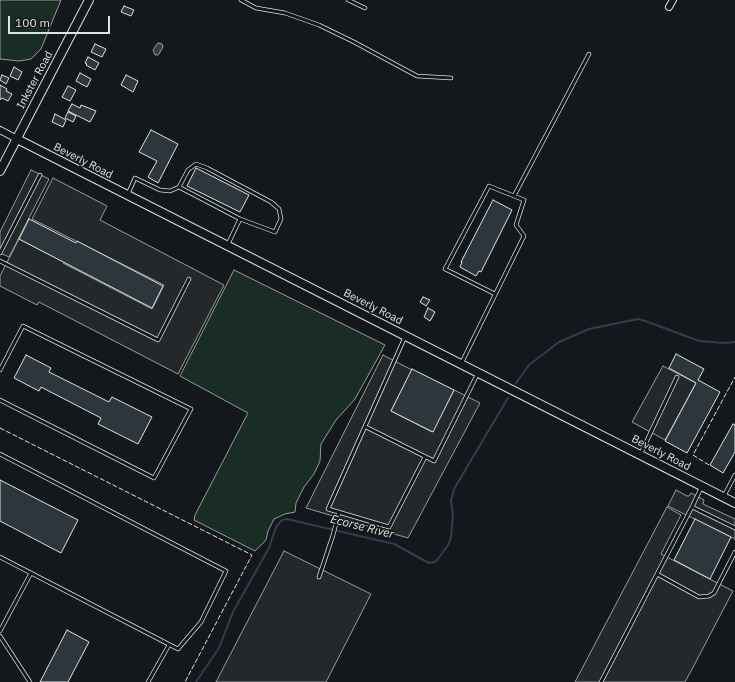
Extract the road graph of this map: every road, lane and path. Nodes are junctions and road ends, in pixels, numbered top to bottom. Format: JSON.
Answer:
{"nodes":[{"id":1,"x":89,"y":0,"type":"edge"},
{"id":2,"x":241,"y":0,"type":"edge"},
{"id":3,"x":348,"y":0,"type":"edge"},
{"id":4,"x":673,"y":0,"type":"edge"},
{"id":5,"x":669,"y":7,"type":"dead end"},
{"id":6,"x":365,"y":8,"type":"dead end"},
{"id":7,"x":589,"y":54,"type":"dead end"},
{"id":8,"x":451,"y":78,"type":"dead end"},
{"id":9,"x":0,"y":130,"type":"edge"},
{"id":10,"x":17,"y":139,"type":"junction"},
{"id":11,"x":0,"y":171,"type":"edge"},
{"id":12,"x":40,"y":175,"type":"dead end"},
{"id":13,"x":179,"y":187,"type":"junction"},
{"id":14,"x":127,"y":195,"type":"junction"},
{"id":15,"x":514,"y":196,"type":"junction"},
{"id":16,"x":240,"y":219,"type":"junction"},
{"id":17,"x":228,"y":246,"type":"junction"},
{"id":18,"x":0,"y":253,"type":"edge"},
{"id":19,"x":0,"y":261,"type":"edge"},
{"id":20,"x":189,"y":279,"type":"dead end"},
{"id":21,"x":496,"y":294,"type":"junction"},
{"id":22,"x":406,"y":336,"type":"junction"},
{"id":23,"x":461,"y":364,"type":"junction"},
{"id":24,"x":0,"y":370,"type":"edge"},
{"id":25,"x":479,"y":372,"type":"junction"},
{"id":26,"x":677,"y":377,"type":"dead end"},
{"id":27,"x":0,"y":400,"type":"edge"},
{"id":28,"x":366,"y":428,"type":"junction"},
{"id":29,"x":0,"y":454,"type":"edge"},
{"id":30,"x":640,"y":455,"type":"junction"},
{"id":31,"x":425,"y":457,"type":"junction"},
{"id":32,"x":735,"y":475,"type":"edge"},
{"id":33,"x":702,"y":486,"type":"junction"},
{"id":34,"x":723,"y":497,"type":"junction"},
{"id":35,"x":735,"y":503,"type":"edge"},
{"id":36,"x":692,"y":507,"type":"junction"},
{"id":37,"x":339,"y":512,"type":"junction"},
{"id":38,"x":735,"y":528,"type":"edge"},
{"id":39,"x":735,"y":552,"type":"edge"},
{"id":40,"x":0,"y":557,"type":"edge"},
{"id":41,"x":31,"y":573,"type":"junction"},
{"id":42,"x":657,"y":574,"type":"junction"},
{"id":43,"x":319,"y":577,"type":"dead end"},
{"id":44,"x":0,"y":631,"type":"edge"},
{"id":45,"x":0,"y":636,"type":"edge"},
{"id":46,"x":168,"y":644,"type":"junction"},
{"id":47,"x":30,"y":682,"type":"edge"},
{"id":48,"x":148,"y":682,"type":"edge"},
{"id":49,"x":601,"y":682,"type":"edge"}],
"edges":[{"from":1,"to":10,"type":"street","name":"Inkster Road"},
{"from":2,"to":8,"type":"lane"},
{"from":3,"to":6,"type":"lane"},
{"from":4,"to":5,"type":"street"},
{"from":7,"to":15,"type":"lane"},
{"from":9,"to":10,"type":"street","name":"Beverly Road"},
{"from":10,"to":11,"type":"street","name":"Inkster Road"},
{"from":10,"to":14,"type":"street","name":"Beverly Road"},
{"from":12,"to":18,"type":"lane"},
{"from":13,"to":14,"type":"lane"},
{"from":13,"to":16,"type":"lane"},
{"from":13,"to":16,"type":"lane"},
{"from":14,"to":17,"type":"street","name":"Beverly Road"},
{"from":15,"to":21,"type":"lane"},
{"from":15,"to":21,"type":"lane"},
{"from":16,"to":17,"type":"lane"},
{"from":17,"to":22,"type":"street","name":"Beverly Road"},
{"from":19,"to":20,"type":"lane"},
{"from":21,"to":23,"type":"lane"},
{"from":22,"to":23,"type":"street","name":"Beverly Road"},
{"from":22,"to":28,"type":"lane"},
{"from":23,"to":25,"type":"street","name":"Beverly Road"},
{"from":24,"to":27,"type":"lane"},
{"from":25,"to":30,"type":"street","name":"Beverly Road"},
{"from":25,"to":31,"type":"lane"},
{"from":26,"to":30,"type":"lane"},
{"from":28,"to":31,"type":"lane"},
{"from":28,"to":37,"type":"lane"},
{"from":29,"to":46,"type":"lane"},
{"from":30,"to":33,"type":"street","name":"Beverly Road"},
{"from":31,"to":37,"type":"lane"},
{"from":32,"to":34,"type":"lane"},
{"from":33,"to":34,"type":"street","name":"Beverly Road"},
{"from":33,"to":36,"type":"lane"},
{"from":34,"to":35,"type":"street","name":"Beverly Road"},
{"from":36,"to":38,"type":"lane"},
{"from":36,"to":42,"type":"lane"},
{"from":37,"to":43,"type":"lane"},
{"from":39,"to":42,"type":"lane"},
{"from":40,"to":41,"type":"lane"},
{"from":41,"to":44,"type":"lane"},
{"from":41,"to":46,"type":"lane"},
{"from":42,"to":49,"type":"lane"},
{"from":45,"to":47,"type":"lane"},
{"from":46,"to":48,"type":"lane"}]}
